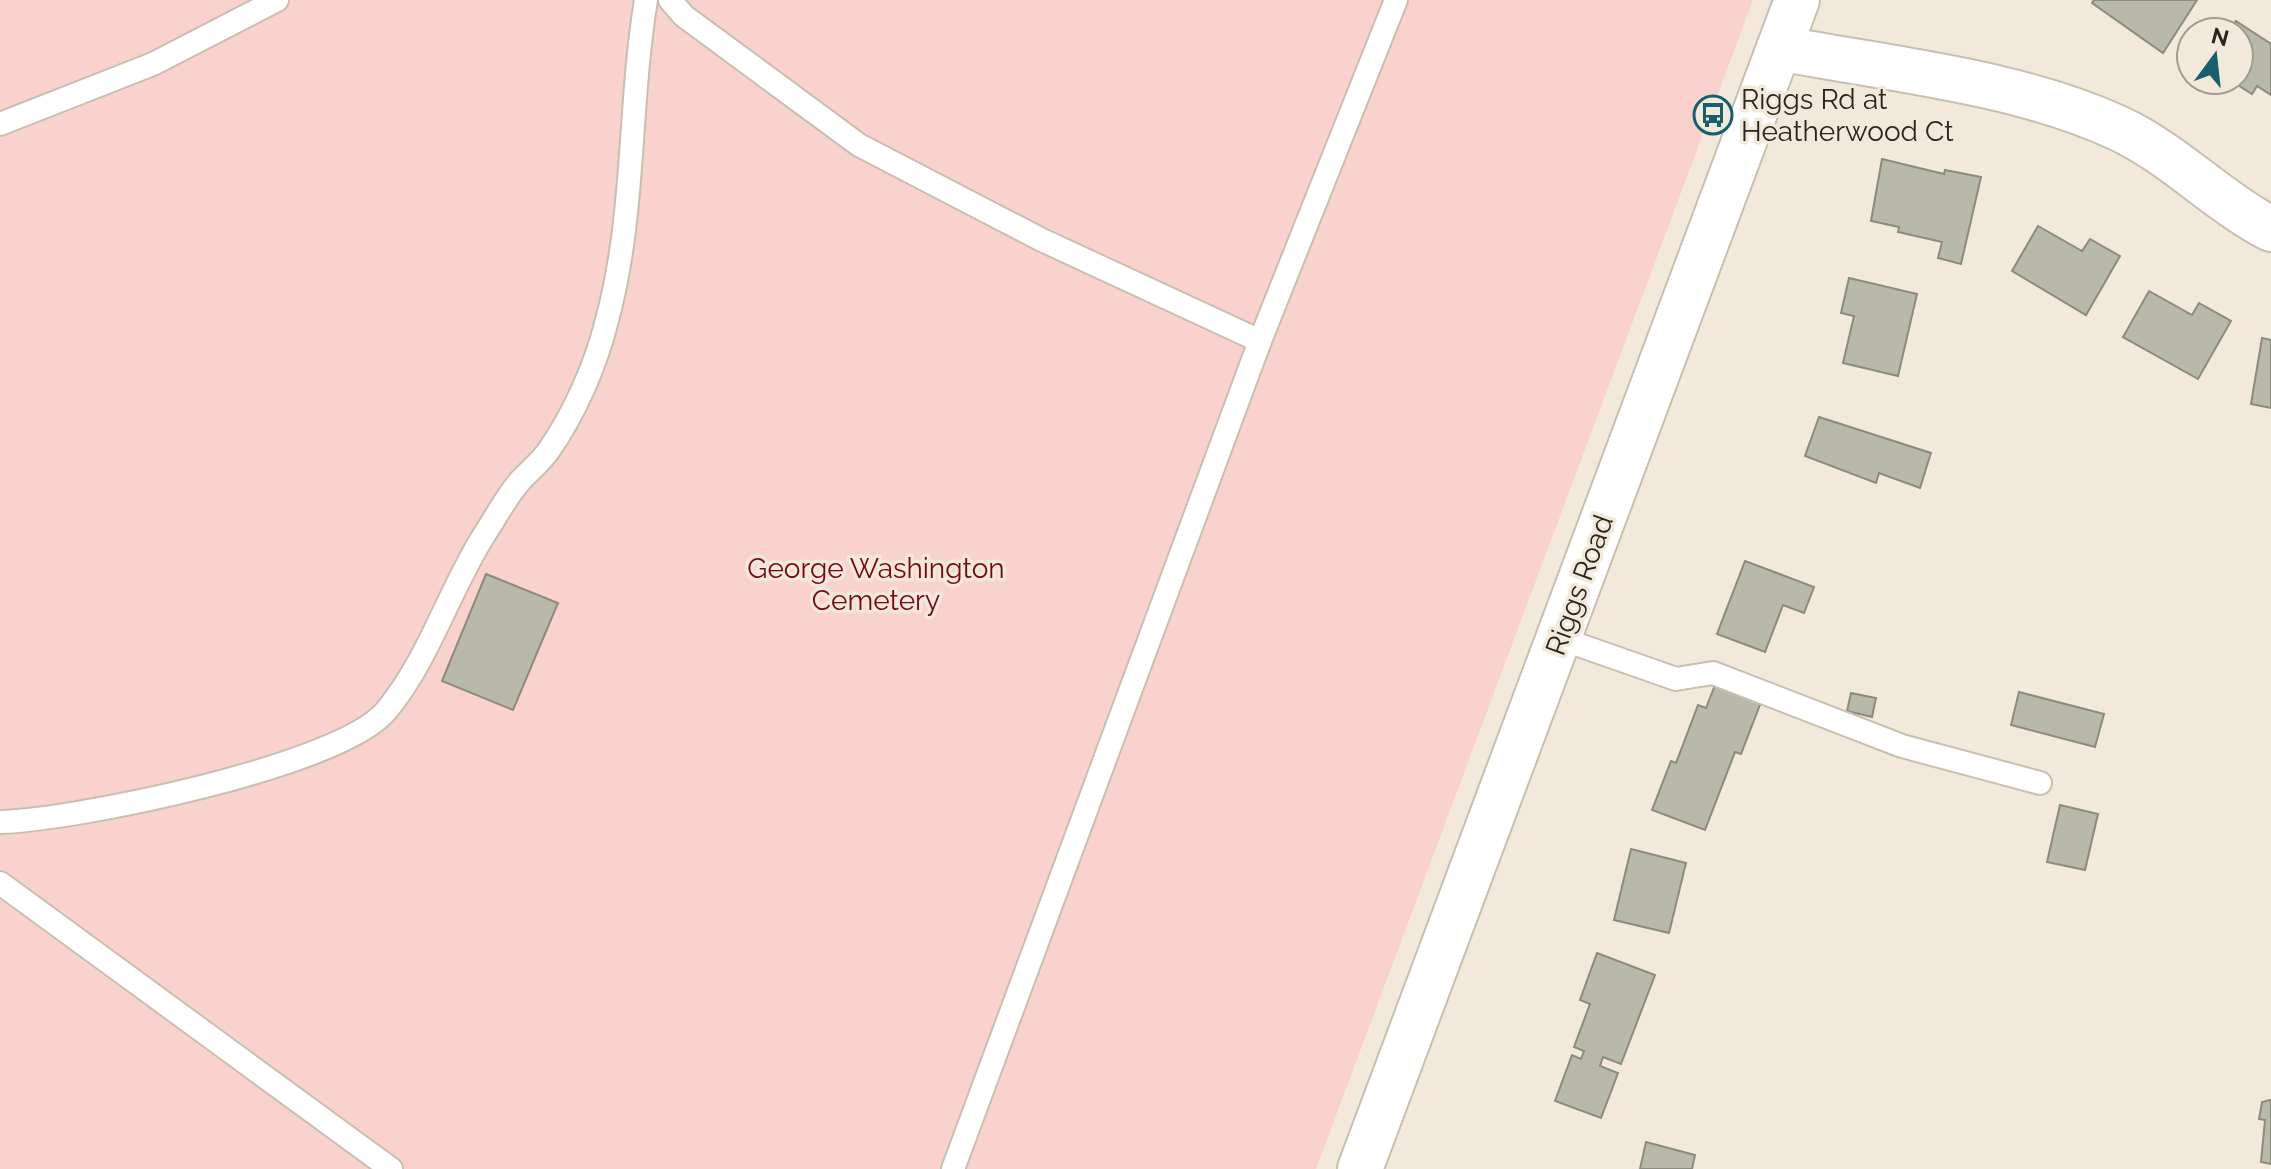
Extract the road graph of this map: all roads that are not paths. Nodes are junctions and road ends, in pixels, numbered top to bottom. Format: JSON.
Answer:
{"nodes":[{"id":1,"x":277,"y":0,"type":"edge"},
{"id":2,"x":646,"y":0,"type":"edge"},
{"id":3,"x":670,"y":0,"type":"edge"},
{"id":4,"x":1396,"y":0,"type":"edge"},
{"id":5,"x":1797,"y":0,"type":"edge"},
{"id":6,"x":1779,"y":48,"type":"junction"},
{"id":7,"x":0,"y":124,"type":"edge"},
{"id":8,"x":2271,"y":229,"type":"edge"},
{"id":9,"x":1260,"y":341,"type":"junction"},
{"id":10,"x":1559,"y":638,"type":"junction"},
{"id":11,"x":2040,"y":783,"type":"dead end"},
{"id":12,"x":0,"y":822,"type":"edge"},
{"id":13,"x":0,"y":883,"type":"edge"},
{"id":14,"x":391,"y":1169,"type":"edge"},
{"id":15,"x":953,"y":1169,"type":"edge"},
{"id":16,"x":1360,"y":1169,"type":"edge"}],
"edges":[{"from":1,"to":7,"type":"lane"},
{"from":2,"to":12,"type":"lane"},
{"from":3,"to":9,"type":"lane"},
{"from":4,"to":9,"type":"lane"},
{"from":5,"to":6,"type":"main road","name":"Riggs Road"},
{"from":6,"to":8,"type":"main road"},
{"from":6,"to":10,"type":"main road","name":"Riggs Road"},
{"from":9,"to":15,"type":"lane"},
{"from":10,"to":11,"type":"lane"},
{"from":10,"to":16,"type":"main road","name":"Riggs Road"},
{"from":13,"to":14,"type":"lane"}]}
